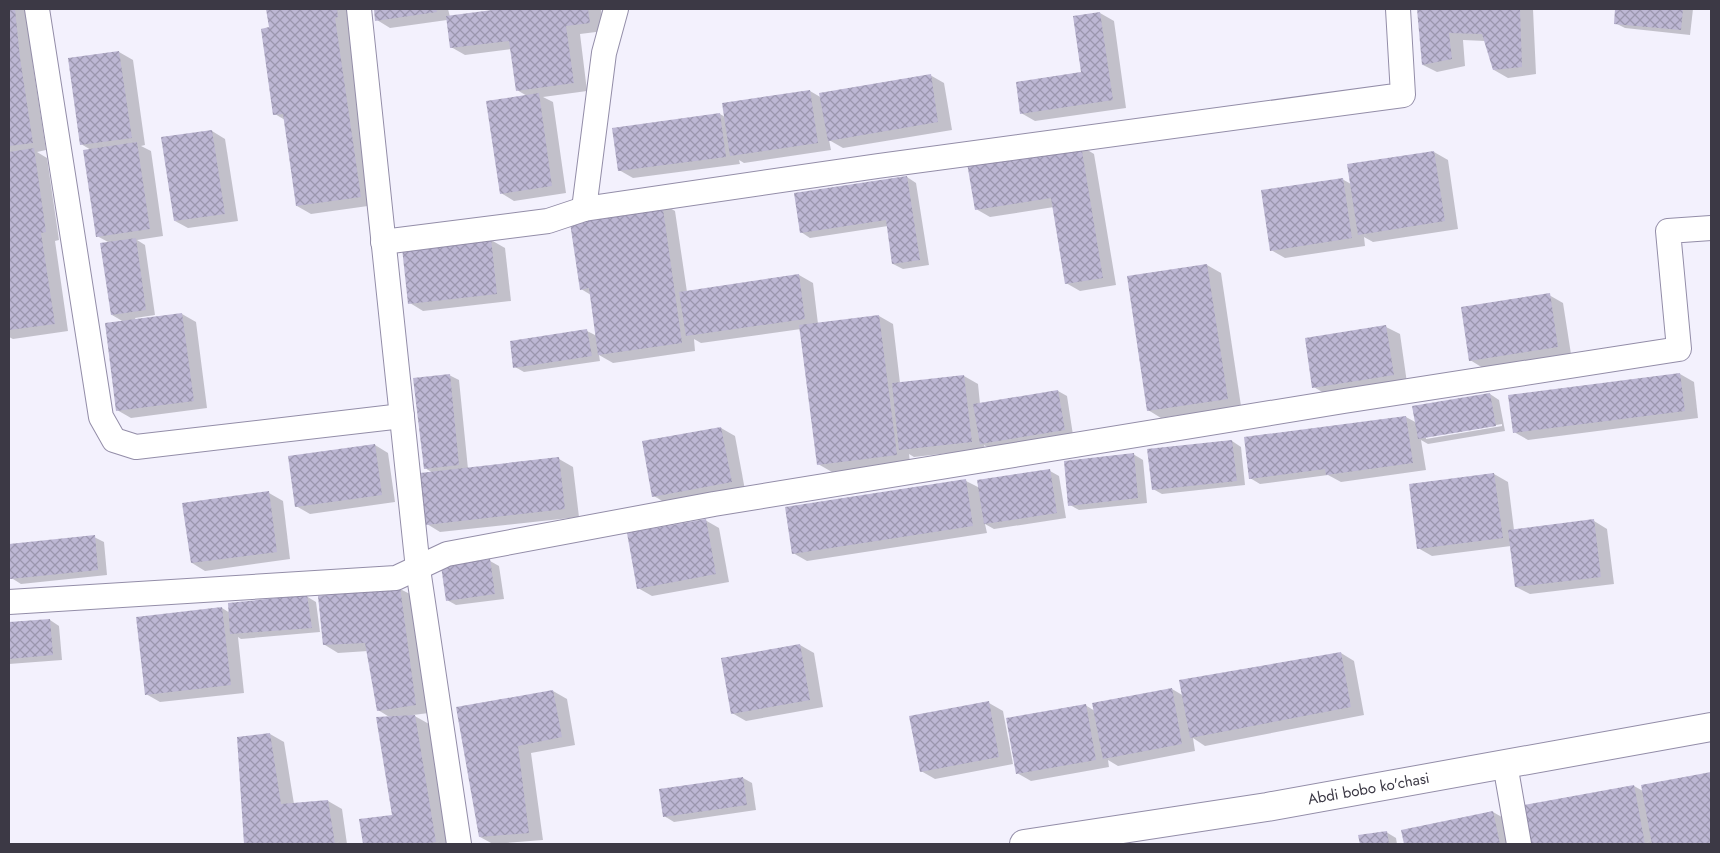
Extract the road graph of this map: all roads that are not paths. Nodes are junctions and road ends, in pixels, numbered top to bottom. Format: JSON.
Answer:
{"nodes":[{"id":1,"x":37,"y":9,"type":"edge"},
{"id":2,"x":359,"y":9,"type":"edge"},
{"id":3,"x":616,"y":9,"type":"edge"},
{"id":4,"x":1398,"y":9,"type":"edge"},
{"id":5,"x":584,"y":209,"type":"junction"},
{"id":6,"x":1711,"y":228,"type":"edge"},
{"id":7,"x":383,"y":242,"type":"junction"},
{"id":8,"x":402,"y":416,"type":"junction"},
{"id":9,"x":418,"y":569,"type":"junction"},
{"id":10,"x":9,"y":602,"type":"edge"},
{"id":11,"x":1711,"y":727,"type":"edge"},
{"id":12,"x":1505,"y":764,"type":"junction"},
{"id":13,"x":459,"y":844,"type":"edge"},
{"id":14,"x":1024,"y":844,"type":"edge"},
{"id":15,"x":1519,"y":844,"type":"edge"}],
"edges":[{"from":1,"to":8,"type":"street"},
{"from":2,"to":7,"type":"street"},
{"from":3,"to":5,"type":"street"},
{"from":4,"to":5,"type":"street"},
{"from":5,"to":7,"type":"street"},
{"from":6,"to":9,"type":"street"},
{"from":7,"to":8,"type":"street"},
{"from":8,"to":9,"type":"street"},
{"from":9,"to":10,"type":"street"},
{"from":9,"to":13,"type":"street"},
{"from":11,"to":12,"type":"main road","name":"Abdi bobo ko'chasi"},
{"from":12,"to":14,"type":"main road","name":"Abdi bobo ko'chasi"},
{"from":12,"to":15,"type":"street"}]}
